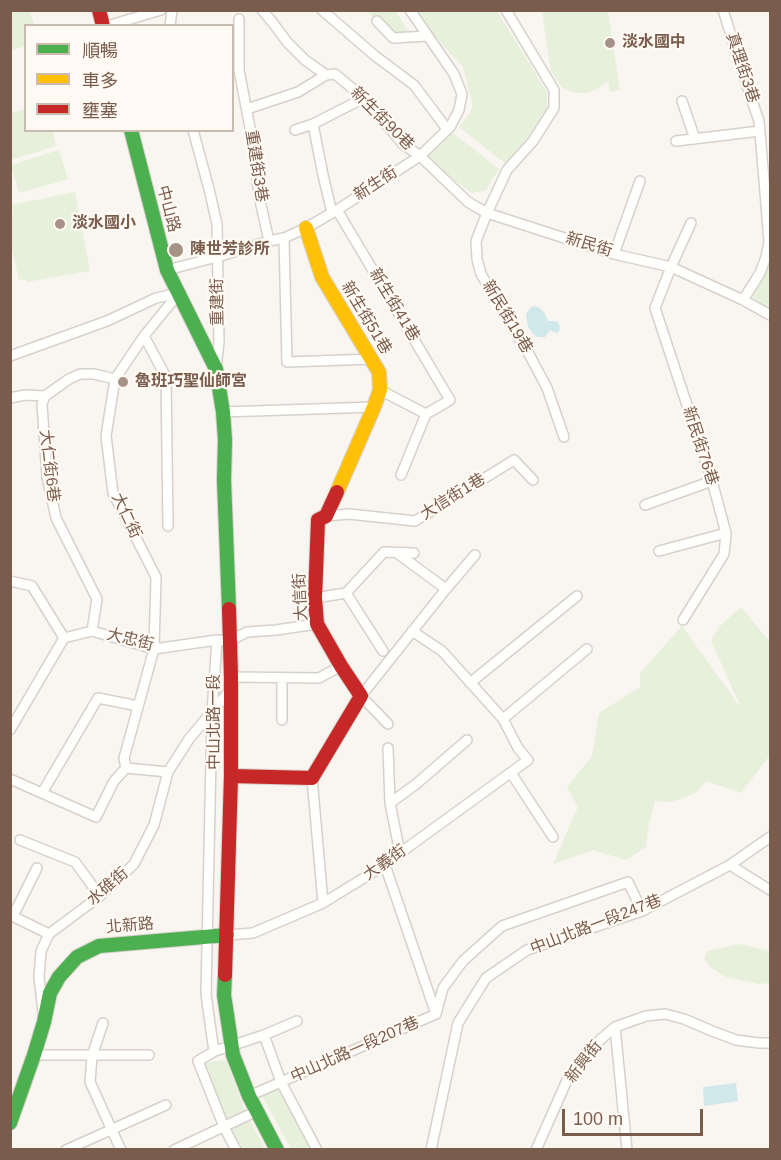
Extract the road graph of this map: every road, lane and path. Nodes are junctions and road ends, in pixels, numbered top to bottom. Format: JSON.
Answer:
{"nodes":[{"id":1,"x":161,"y":10,"type":"edge"},
{"id":2,"x":262,"y":10,"type":"edge"},
{"id":3,"x":322,"y":10,"type":"edge"},
{"id":4,"x":410,"y":10,"type":"edge"},
{"id":5,"x":506,"y":10,"type":"edge"},
{"id":6,"x":723,"y":10,"type":"edge"},
{"id":7,"x":239,"y":20,"type":"dead end"},
{"id":8,"x":377,"y":21,"type":"dead end"},
{"id":9,"x":112,"y":24,"type":"edge"},
{"id":10,"x":428,"y":36,"type":"junction"},
{"id":11,"x":326,"y":75,"type":"junction"},
{"id":12,"x":364,"y":98,"type":"junction"},
{"id":13,"x":682,"y":101,"type":"dead end"},
{"id":14,"x":247,"y":110,"type":"junction"},
{"id":15,"x":313,"y":124,"type":"junction"},
{"id":16,"x":447,"y":129,"type":"junction"},
{"id":17,"x":295,"y":130,"type":"dead end"},
{"id":18,"x":760,"y":131,"type":"junction"},
{"id":19,"x":132,"y":132,"type":"edge"},
{"id":20,"x":193,"y":132,"type":"edge"},
{"id":21,"x":695,"y":140,"type":"junction"},
{"id":22,"x":676,"y":141,"type":"dead end"},
{"id":23,"x":420,"y":156,"type":"junction"},
{"id":24,"x":640,"y":181,"type":"dead end"},
{"id":25,"x":334,"y":212,"type":"junction"},
{"id":26,"x":487,"y":213,"type":"junction"},
{"id":27,"x":691,"y":223,"type":"dead end"},
{"id":28,"x":306,"y":228,"type":"junction"},
{"id":29,"x":284,"y":238,"type":"junction"},
{"id":30,"x":269,"y":241,"type":"junction"},
{"id":31,"x":614,"y":254,"type":"junction"},
{"id":32,"x":217,"y":257,"type":"junction"},
{"id":33,"x":671,"y":267,"type":"junction"},
{"id":34,"x":167,"y":270,"type":"junction"},
{"id":35,"x":179,"y":293,"type":"junction"},
{"id":36,"x":743,"y":300,"type":"junction"},
{"id":37,"x":771,"y":315,"type":"edge"},
{"id":38,"x":144,"y":336,"type":"junction"},
{"id":39,"x":10,"y":356,"type":"edge"},
{"id":40,"x":372,"y":359,"type":"junction"},
{"id":41,"x":216,"y":369,"type":"junction"},
{"id":42,"x":115,"y":379,"type":"junction"},
{"id":43,"x":381,"y":390,"type":"junction"},
{"id":44,"x":45,"y":396,"type":"junction"},
{"id":45,"x":10,"y":398,"type":"edge"},
{"id":46,"x":374,"y":407,"type":"junction"},
{"id":47,"x":223,"y":412,"type":"junction"},
{"id":48,"x":426,"y":414,"type":"junction"},
{"id":49,"x":564,"y":437,"type":"dead end"},
{"id":50,"x":401,"y":475,"type":"dead end"},
{"id":51,"x":533,"y":480,"type":"dead end"},
{"id":52,"x":712,"y":481,"type":"junction"},
{"id":53,"x":645,"y":505,"type":"dead end"},
{"id":54,"x":322,"y":518,"type":"junction"},
{"id":55,"x":168,"y":526,"type":"dead end"},
{"id":56,"x":726,"y":533,"type":"junction"},
{"id":57,"x":396,"y":552,"type":"junction"},
{"id":58,"x":659,"y":552,"type":"dead end"},
{"id":59,"x":414,"y":553,"type":"dead end"},
{"id":60,"x":475,"y":555,"type":"dead end"},
{"id":61,"x":10,"y":581,"type":"edge"},
{"id":62,"x":446,"y":589,"type":"junction"},
{"id":63,"x":346,"y":593,"type":"junction"},
{"id":64,"x":577,"y":597,"type":"dead end"},
{"id":65,"x":315,"y":598,"type":"junction"},
{"id":66,"x":683,"y":620,"type":"dead end"},
{"id":67,"x":317,"y":624,"type":"junction"},
{"id":68,"x":92,"y":631,"type":"junction"},
{"id":69,"x":412,"y":631,"type":"junction"},
{"id":70,"x":64,"y":638,"type":"junction"},
{"id":71,"x":224,"y":641,"type":"junction"},
{"id":72,"x":154,"y":649,"type":"junction"},
{"id":73,"x":587,"y":649,"type":"dead end"},
{"id":74,"x":383,"y":651,"type":"dead end"},
{"id":75,"x":341,"y":666,"type":"junction"},
{"id":76,"x":282,"y":678,"type":"junction"},
{"id":77,"x":231,"y":683,"type":"junction"},
{"id":78,"x":470,"y":683,"type":"junction"},
{"id":79,"x":361,"y":696,"type":"junction"},
{"id":80,"x":138,"y":706,"type":"junction"},
{"id":81,"x":212,"y":712,"type":"junction"},
{"id":82,"x":503,"y":719,"type":"junction"},
{"id":83,"x":282,"y":720,"type":"dead end"},
{"id":84,"x":388,"y":724,"type":"dead end"},
{"id":85,"x":10,"y":730,"type":"edge"},
{"id":86,"x":467,"y":740,"type":"dead end"},
{"id":87,"x":388,"y":748,"type":"dead end"},
{"id":88,"x":126,"y":768,"type":"junction"},
{"id":89,"x":168,"y":772,"type":"junction"},
{"id":90,"x":511,"y":774,"type":"junction"},
{"id":91,"x":231,"y":776,"type":"junction"},
{"id":92,"x":10,"y":778,"type":"edge"},
{"id":93,"x":312,"y":778,"type":"junction"},
{"id":94,"x":42,"y":793,"type":"junction"},
{"id":95,"x":390,"y":803,"type":"junction"},
{"id":96,"x":553,"y":837,"type":"dead end"},
{"id":97,"x":771,"y":837,"type":"edge"},
{"id":98,"x":20,"y":840,"type":"dead end"},
{"id":99,"x":400,"y":853,"type":"junction"},
{"id":100,"x":385,"y":865,"type":"junction"},
{"id":101,"x":730,"y":865,"type":"junction"},
{"id":102,"x":37,"y":868,"type":"dead end"},
{"id":103,"x":771,"y":890,"type":"edge"},
{"id":104,"x":100,"y":896,"type":"junction"},
{"id":105,"x":322,"y":903,"type":"junction"},
{"id":106,"x":642,"y":911,"type":"junction"},
{"id":107,"x":12,"y":916,"type":"edge"},
{"id":108,"x":49,"y":934,"type":"junction"},
{"id":109,"x":207,"y":936,"type":"junction"},
{"id":110,"x":227,"y":936,"type":"junction"},
{"id":111,"x":436,"y":1014,"type":"junction"},
{"id":112,"x":297,"y":1021,"type":"dead end"},
{"id":113,"x":44,"y":1022,"type":"junction"},
{"id":114,"x":103,"y":1023,"type":"dead end"},
{"id":115,"x":615,"y":1028,"type":"junction"},
{"id":116,"x":264,"y":1035,"type":"junction"},
{"id":117,"x":771,"y":1043,"type":"edge"},
{"id":118,"x":232,"y":1045,"type":"junction"},
{"id":119,"x":215,"y":1051,"type":"junction"},
{"id":120,"x":149,"y":1055,"type":"dead end"},
{"id":121,"x":34,"y":1056,"type":"junction"},
{"id":122,"x":92,"y":1056,"type":"junction"},
{"id":123,"x":281,"y":1082,"type":"junction"},
{"id":124,"x":249,"y":1096,"type":"junction"},
{"id":125,"x":166,"y":1105,"type":"dead end"},
{"id":126,"x":257,"y":1111,"type":"junction"},
{"id":127,"x":10,"y":1124,"type":"edge"},
{"id":128,"x":224,"y":1127,"type":"junction"},
{"id":129,"x":112,"y":1129,"type":"junction"},
{"id":130,"x":66,"y":1149,"type":"edge"},
{"id":131,"x":121,"y":1149,"type":"edge"},
{"id":132,"x":174,"y":1149,"type":"edge"},
{"id":133,"x":236,"y":1149,"type":"edge"},
{"id":134,"x":277,"y":1149,"type":"edge"},
{"id":135,"x":317,"y":1149,"type":"edge"},
{"id":136,"x":431,"y":1149,"type":"edge"},
{"id":137,"x":536,"y":1149,"type":"edge"},
{"id":138,"x":627,"y":1149,"type":"edge"}],
"edges":[{"from":1,"to":9,"type":"street"},
{"from":2,"to":11,"type":"street","name":"新生街90巷"},
{"from":3,"to":16,"type":"street"},
{"from":4,"to":10,"type":"street","name":"新生街"},
{"from":5,"to":26,"type":"street","name":"新民街19巷"},
{"from":6,"to":18,"type":"street","name":"真理街3巷"},
{"from":7,"to":14,"type":"street","name":"重建街3巷"},
{"from":8,"to":10,"type":"street"},
{"from":10,"to":16,"type":"street","name":"新生街"},
{"from":11,"to":12,"type":"street","name":"新生街90巷"},
{"from":11,"to":14,"type":"street"},
{"from":12,"to":15,"type":"street"},
{"from":12,"to":23,"type":"street","name":"新生街90巷"},
{"from":13,"to":21,"type":"street"},
{"from":14,"to":30,"type":"street","name":"重建街3巷"},
{"from":15,"to":17,"type":"street"},
{"from":15,"to":25,"type":"street","name":"新生街41巷"},
{"from":16,"to":23,"type":"street","name":"新生街"},
{"from":18,"to":21,"type":"street"},
{"from":18,"to":36,"type":"street","name":"真理街3巷"},
{"from":19,"to":34,"type":"main road","name":"中山路"},
{"from":20,"to":32,"type":"street","name":"重建街"},
{"from":21,"to":22,"type":"street"},
{"from":23,"to":25,"type":"street","name":"新生街"},
{"from":23,"to":26,"type":"street","name":"新民街"},
{"from":24,"to":31,"type":"street"},
{"from":25,"to":28,"type":"street","name":"新生街"},
{"from":25,"to":48,"type":"street","name":"新生街41巷"},
{"from":26,"to":31,"type":"street","name":"新民街"},
{"from":26,"to":49,"type":"street","name":"新民街19巷"},
{"from":27,"to":33,"type":"street","name":"新民街76巷"},
{"from":28,"to":29,"type":"street","name":"新生街"},
{"from":28,"to":40,"type":"main road","name":"新生街51巷"},
{"from":29,"to":30,"type":"street","name":"新生街"},
{"from":29,"to":40,"type":"street"},
{"from":30,"to":32,"type":"street","name":"新生街"},
{"from":31,"to":33,"type":"street","name":"新民街"},
{"from":32,"to":34,"type":"street","name":"新生街"},
{"from":32,"to":41,"type":"street","name":"重建街"},
{"from":33,"to":36,"type":"street","name":"新民街"},
{"from":33,"to":52,"type":"street","name":"新民街76巷"},
{"from":34,"to":35,"type":"main road","name":"中山路"},
{"from":35,"to":38,"type":"street","name":"大仁街"},
{"from":35,"to":39,"type":"street"},
{"from":35,"to":41,"type":"main road","name":"中山北路一段"},
{"from":36,"to":37,"type":"street","name":"新民街"},
{"from":38,"to":42,"type":"street","name":"大仁街"},
{"from":38,"to":55,"type":"street"},
{"from":40,"to":43,"type":"main road","name":"新生街51巷"},
{"from":41,"to":47,"type":"main road","name":"中山北路一段"},
{"from":42,"to":44,"type":"street"},
{"from":42,"to":72,"type":"street","name":"大仁街"},
{"from":43,"to":46,"type":"main road"},
{"from":43,"to":48,"type":"street"},
{"from":44,"to":45,"type":"street"},
{"from":44,"to":68,"type":"street","name":"大仁街6巷"},
{"from":46,"to":47,"type":"street"},
{"from":46,"to":54,"type":"main road"},
{"from":47,"to":71,"type":"main road","name":"中山北路一段"},
{"from":48,"to":50,"type":"street"},
{"from":51,"to":54,"type":"street","name":"大信街1巷"},
{"from":52,"to":53,"type":"street"},
{"from":52,"to":56,"type":"street","name":"新民街76巷"},
{"from":54,"to":65,"type":"main road","name":"大信街"},
{"from":56,"to":58,"type":"street"},
{"from":56,"to":66,"type":"street","name":"新民街76巷"},
{"from":57,"to":59,"type":"street"},
{"from":57,"to":62,"type":"street"},
{"from":57,"to":63,"type":"street"},
{"from":60,"to":62,"type":"street"},
{"from":61,"to":70,"type":"street"},
{"from":62,"to":69,"type":"street"},
{"from":63,"to":65,"type":"street"},
{"from":63,"to":74,"type":"street"},
{"from":64,"to":78,"type":"street"},
{"from":65,"to":67,"type":"main road","name":"大信街"},
{"from":67,"to":71,"type":"street","name":"大忠街"},
{"from":67,"to":75,"type":"main road","name":"大信街"},
{"from":68,"to":70,"type":"street","name":"大忠街"},
{"from":68,"to":72,"type":"street","name":"大忠街"},
{"from":69,"to":78,"type":"street"},
{"from":69,"to":79,"type":"street"},
{"from":70,"to":85,"type":"street"},
{"from":71,"to":72,"type":"street","name":"大忠街"},
{"from":71,"to":77,"type":"main road","name":"中山北路一段"},
{"from":71,"to":81,"type":"street"},
{"from":72,"to":80,"type":"street","name":"大仁街"},
{"from":73,"to":82,"type":"street"},
{"from":75,"to":76,"type":"street"},
{"from":75,"to":79,"type":"main road","name":"大信街"},
{"from":76,"to":77,"type":"street"},
{"from":76,"to":83,"type":"street"},
{"from":77,"to":81,"type":"street","name":"水碓街"},
{"from":77,"to":91,"type":"main road","name":"中山北路一段"},
{"from":78,"to":82,"type":"street"},
{"from":79,"to":84,"type":"street","name":"大信街"},
{"from":79,"to":93,"type":"main road"},
{"from":80,"to":88,"type":"street","name":"大仁街"},
{"from":80,"to":94,"type":"street"},
{"from":81,"to":89,"type":"street","name":"水碓街"},
{"from":81,"to":109,"type":"street"},
{"from":82,"to":90,"type":"street","name":"大義街"},
{"from":86,"to":95,"type":"street"},
{"from":87,"to":95,"type":"street"},
{"from":88,"to":89,"type":"street"},
{"from":88,"to":94,"type":"street"},
{"from":89,"to":104,"type":"street","name":"水碓街"},
{"from":90,"to":96,"type":"street"},
{"from":90,"to":99,"type":"street","name":"大義街"},
{"from":91,"to":93,"type":"main road"},
{"from":91,"to":110,"type":"main road","name":"中山北路一段"},
{"from":92,"to":94,"type":"street"},
{"from":93,"to":105,"type":"street"},
{"from":95,"to":99,"type":"street"},
{"from":97,"to":101,"type":"street","name":"中山北路一段247巷"},
{"from":98,"to":104,"type":"street"},
{"from":99,"to":100,"type":"street","name":"大義街"},
{"from":100,"to":105,"type":"street","name":"大義街"},
{"from":100,"to":111,"type":"street"},
{"from":101,"to":103,"type":"street"},
{"from":101,"to":106,"type":"street","name":"中山北路一段247巷"},
{"from":102,"to":107,"type":"street"},
{"from":104,"to":108,"type":"street","name":"水碓街"},
{"from":105,"to":110,"type":"street","name":"大義街"},
{"from":106,"to":111,"type":"street","name":"中山北路一段207巷"},
{"from":106,"to":136,"type":"street","name":"中山北路一段247巷"},
{"from":107,"to":108,"type":"street"},
{"from":108,"to":113,"type":"street"},
{"from":109,"to":110,"type":"main road","name":"北新路"},
{"from":109,"to":113,"type":"main road","name":"北新路"},
{"from":109,"to":119,"type":"street"},
{"from":110,"to":118,"type":"main road","name":"中山北路一段"},
{"from":111,"to":123,"type":"street","name":"中山北路一段207巷"},
{"from":112,"to":116,"type":"street"},
{"from":113,"to":121,"type":"main road","name":"北新路"},
{"from":114,"to":122,"type":"street"},
{"from":115,"to":117,"type":"street","name":"新興街"},
{"from":115,"to":137,"type":"street","name":"新興街"},
{"from":115,"to":138,"type":"street"},
{"from":116,"to":118,"type":"street"},
{"from":116,"to":123,"type":"street"},
{"from":118,"to":119,"type":"street"},
{"from":118,"to":124,"type":"main road","name":"中山北路一段"},
{"from":119,"to":128,"type":"street"},
{"from":120,"to":122,"type":"street"},
{"from":121,"to":122,"type":"street"},
{"from":121,"to":127,"type":"main road","name":"北新路"},
{"from":122,"to":129,"type":"street"},
{"from":123,"to":124,"type":"street","name":"中山北路一段207巷"},
{"from":123,"to":135,"type":"street"},
{"from":124,"to":126,"type":"main road","name":"中山北路一段"},
{"from":125,"to":129,"type":"street"},
{"from":126,"to":128,"type":"street"},
{"from":126,"to":134,"type":"main road","name":"中山北路一段"},
{"from":128,"to":132,"type":"street"},
{"from":128,"to":133,"type":"street"},
{"from":129,"to":130,"type":"street"},
{"from":129,"to":131,"type":"street"}]}
